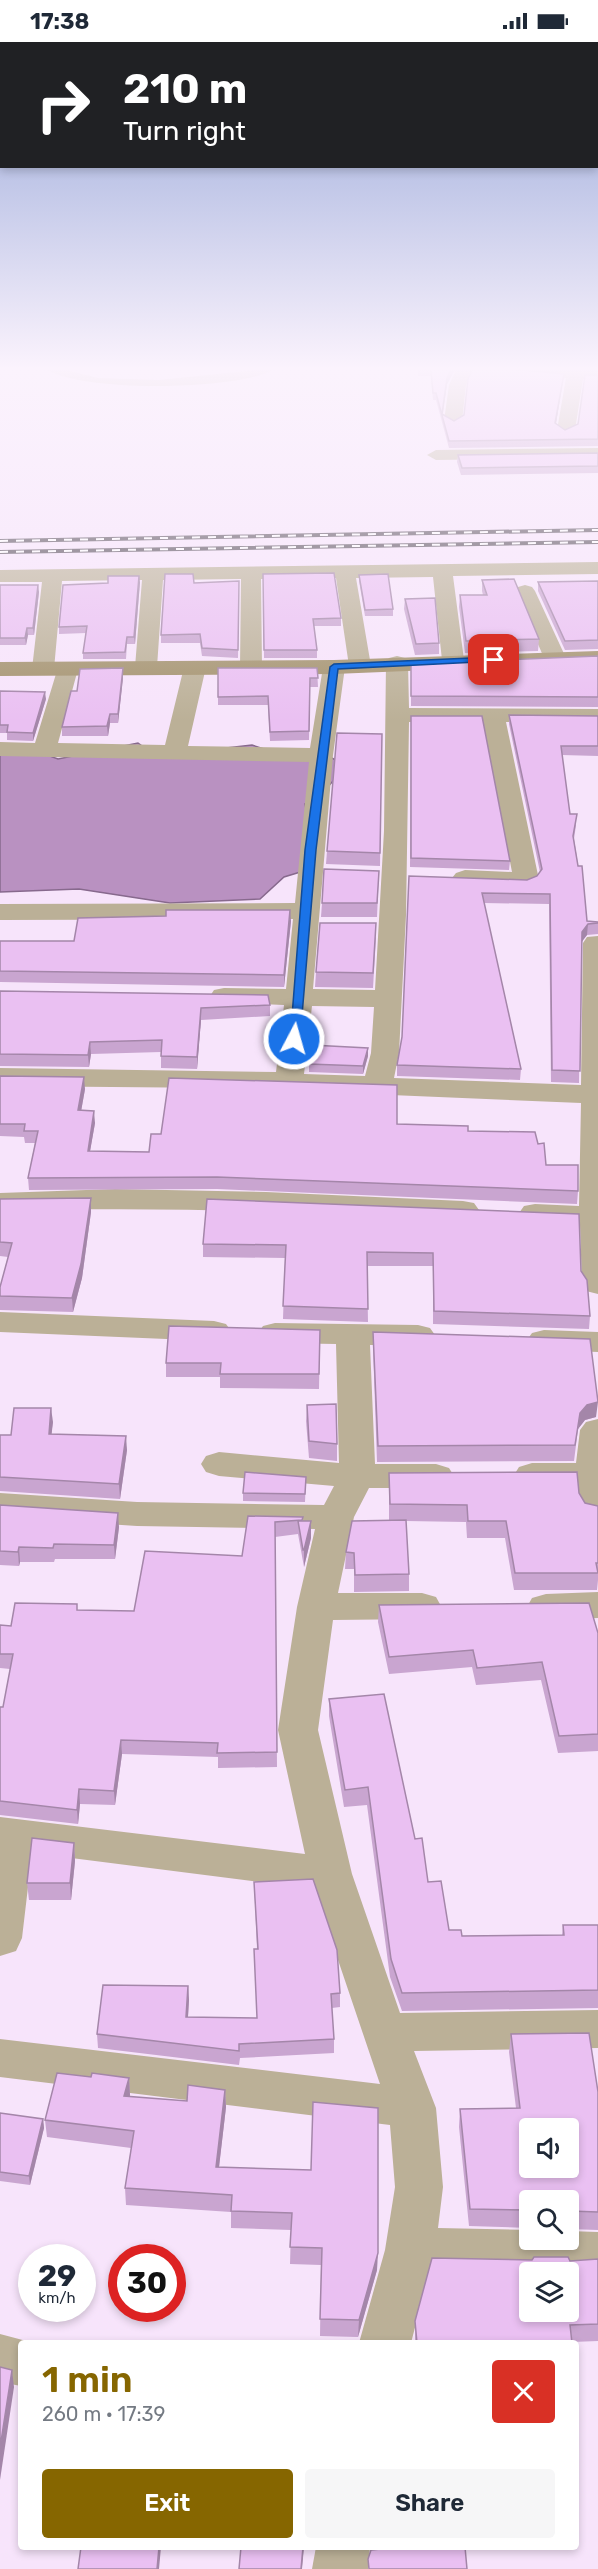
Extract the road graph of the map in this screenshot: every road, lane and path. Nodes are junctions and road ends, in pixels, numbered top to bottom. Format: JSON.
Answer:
{"nodes":[{"id":1,"x":598,"y":568,"type":"edge"},
{"id":2,"x":442,"y":571,"type":"junction"},
{"id":3,"x":345,"y":572,"type":"junction"},
{"id":4,"x":251,"y":573,"type":"junction"},
{"id":5,"x":153,"y":574,"type":"junction"},
{"id":6,"x":53,"y":575,"type":"junction"},
{"id":7,"x":0,"y":576,"type":"edge"},
{"id":8,"x":525,"y":591,"type":"dead end"},
{"id":9,"x":598,"y":657,"type":"edge"},
{"id":10,"x":555,"y":658,"type":"junction"},
{"id":11,"x":453,"y":660,"type":"junction"},
{"id":12,"x":397,"y":663,"type":"junction"},
{"id":13,"x":360,"y":666,"type":"junction"},
{"id":14,"x":146,"y":667,"type":"junction"},
{"id":15,"x":195,"y":667,"type":"junction"},
{"id":16,"x":251,"y":667,"type":"junction"},
{"id":17,"x":334,"y":667,"type":"junction"},
{"id":18,"x":0,"y":669,"type":"edge"},
{"id":19,"x":43,"y":669,"type":"junction"},
{"id":20,"x":67,"y":669,"type":"junction"},
{"id":21,"x":399,"y":715,"type":"junction"},
{"id":22,"x":493,"y":715,"type":"junction"},
{"id":23,"x":598,"y":716,"type":"edge"},
{"id":24,"x":0,"y":749,"type":"edge"},
{"id":25,"x":45,"y":750,"type":"junction"},
{"id":26,"x":175,"y":751,"type":"junction"},
{"id":27,"x":321,"y":755,"type":"junction"},
{"id":28,"x":407,"y":876,"type":"junction"},
{"id":29,"x":1,"y":917,"type":"edge"},
{"id":30,"x":313,"y":922,"type":"junction"},
{"id":31,"x":596,"y":943,"type":"dead end"},
{"id":32,"x":203,"y":995,"type":"edge"},
{"id":33,"x":298,"y":997,"type":"junction"},
{"id":34,"x":388,"y":999,"type":"junction"},
{"id":35,"x":0,"y":1077,"type":"edge"},
{"id":36,"x":289,"y":1082,"type":"junction"},
{"id":37,"x":377,"y":1086,"type":"junction"},
{"id":38,"x":597,"y":1094,"type":"edge"},
{"id":39,"x":0,"y":1202,"type":"edge"},
{"id":40,"x":595,"y":1216,"type":"junction"},
{"id":41,"x":598,"y":1284,"type":"edge"},
{"id":42,"x":0,"y":1322,"type":"edge"},
{"id":43,"x":353,"y":1334,"type":"junction"},
{"id":44,"x":451,"y":1336,"type":"edge"},
{"id":45,"x":519,"y":1339,"type":"edge"},
{"id":46,"x":598,"y":1342,"type":"edge"},
{"id":47,"x":598,"y":1430,"type":"edge"},
{"id":48,"x":219,"y":1464,"type":"dead end"},
{"id":49,"x":499,"y":1475,"type":"edge"},
{"id":50,"x":593,"y":1475,"type":"junction"},
{"id":51,"x":357,"y":1476,"type":"junction"},
{"id":52,"x":463,"y":1476,"type":"edge"},
{"id":53,"x":0,"y":1505,"type":"edge"},
{"id":54,"x":598,"y":1510,"type":"edge"},
{"id":55,"x":336,"y":1517,"type":"junction"},
{"id":56,"x":598,"y":1605,"type":"edge"},
{"id":57,"x":316,"y":1607,"type":"junction"},
{"id":58,"x":453,"y":1607,"type":"edge"},
{"id":59,"x":511,"y":1607,"type":"edge"},
{"id":60,"x":7,"y":1834,"type":"edge"},
{"id":61,"x":331,"y":1874,"type":"junction"},
{"id":62,"x":0,"y":1938,"type":"edge"},
{"id":63,"x":598,"y":2029,"type":"edge"},
{"id":64,"x":384,"y":2032,"type":"junction"},
{"id":65,"x":0,"y":2058,"type":"edge"},
{"id":66,"x":412,"y":2108,"type":"junction"},
{"id":67,"x":410,"y":2250,"type":"junction"},
{"id":68,"x":598,"y":2254,"type":"edge"},
{"id":69,"x":386,"y":2340,"type":"edge"},
{"id":70,"x":0,"y":2358,"type":"edge"},
{"id":71,"x":18,"y":2361,"type":"edge"},
{"id":72,"x":343,"y":2550,"type":"edge"},
{"id":73,"x":340,"y":2569,"type":"edge"}],
"edges":[{"from":1,"to":2,"type":"street"},
{"from":2,"to":3,"type":"street"},
{"from":2,"to":11,"type":"street"},
{"from":3,"to":4,"type":"street"},
{"from":3,"to":13,"type":"street"},
{"from":4,"to":5,"type":"street"},
{"from":4,"to":16,"type":"street"},
{"from":5,"to":6,"type":"street"},
{"from":5,"to":14,"type":"street"},
{"from":6,"to":7,"type":"street"},
{"from":6,"to":19,"type":"street"},
{"from":8,"to":10,"type":"street"},
{"from":9,"to":10,"type":"street"},
{"from":10,"to":11,"type":"street"},
{"from":11,"to":12,"type":"street"},
{"from":12,"to":13,"type":"street"},
{"from":12,"to":21,"type":"street"},
{"from":13,"to":17,"type":"street"},
{"from":14,"to":15,"type":"street"},
{"from":14,"to":20,"type":"street"},
{"from":15,"to":16,"type":"street"},
{"from":15,"to":26,"type":"street"},
{"from":16,"to":17,"type":"street"},
{"from":17,"to":27,"type":"street"},
{"from":18,"to":19,"type":"street"},
{"from":19,"to":20,"type":"street"},
{"from":20,"to":25,"type":"street"},
{"from":21,"to":22,"type":"street"},
{"from":21,"to":28,"type":"street"},
{"from":22,"to":23,"type":"street"},
{"from":22,"to":28,"type":"street"},
{"from":24,"to":25,"type":"street"},
{"from":25,"to":26,"type":"street"},
{"from":26,"to":27,"type":"street"},
{"from":27,"to":30,"type":"street"},
{"from":28,"to":34,"type":"street"},
{"from":29,"to":30,"type":"street"},
{"from":30,"to":33,"type":"street"},
{"from":31,"to":38,"type":"street"},
{"from":32,"to":33,"type":"street"},
{"from":33,"to":34,"type":"street"},
{"from":33,"to":36,"type":"street"},
{"from":34,"to":37,"type":"street"},
{"from":35,"to":36,"type":"street"},
{"from":36,"to":37,"type":"street"},
{"from":37,"to":38,"type":"street"},
{"from":38,"to":40,"type":"street"},
{"from":39,"to":40,"type":"street"},
{"from":40,"to":41,"type":"street"},
{"from":42,"to":43,"type":"street"},
{"from":43,"to":44,"type":"street"},
{"from":43,"to":51,"type":"street"},
{"from":45,"to":46,"type":"street"},
{"from":47,"to":50,"type":"street"},
{"from":48,"to":51,"type":"street"},
{"from":49,"to":50,"type":"street"},
{"from":50,"to":54,"type":"street"},
{"from":51,"to":52,"type":"street"},
{"from":51,"to":55,"type":"street"},
{"from":53,"to":55,"type":"street"},
{"from":55,"to":57,"type":"street"},
{"from":56,"to":59,"type":"street"},
{"from":57,"to":58,"type":"street"},
{"from":57,"to":61,"type":"street"},
{"from":60,"to":61,"type":"street"},
{"from":60,"to":62,"type":"street"},
{"from":61,"to":64,"type":"street"},
{"from":63,"to":64,"type":"street"},
{"from":64,"to":66,"type":"street"},
{"from":65,"to":66,"type":"street"},
{"from":66,"to":67,"type":"street"},
{"from":67,"to":68,"type":"street"},
{"from":67,"to":69,"type":"street"},
{"from":70,"to":71,"type":"street"},
{"from":72,"to":73,"type":"street"}]}
